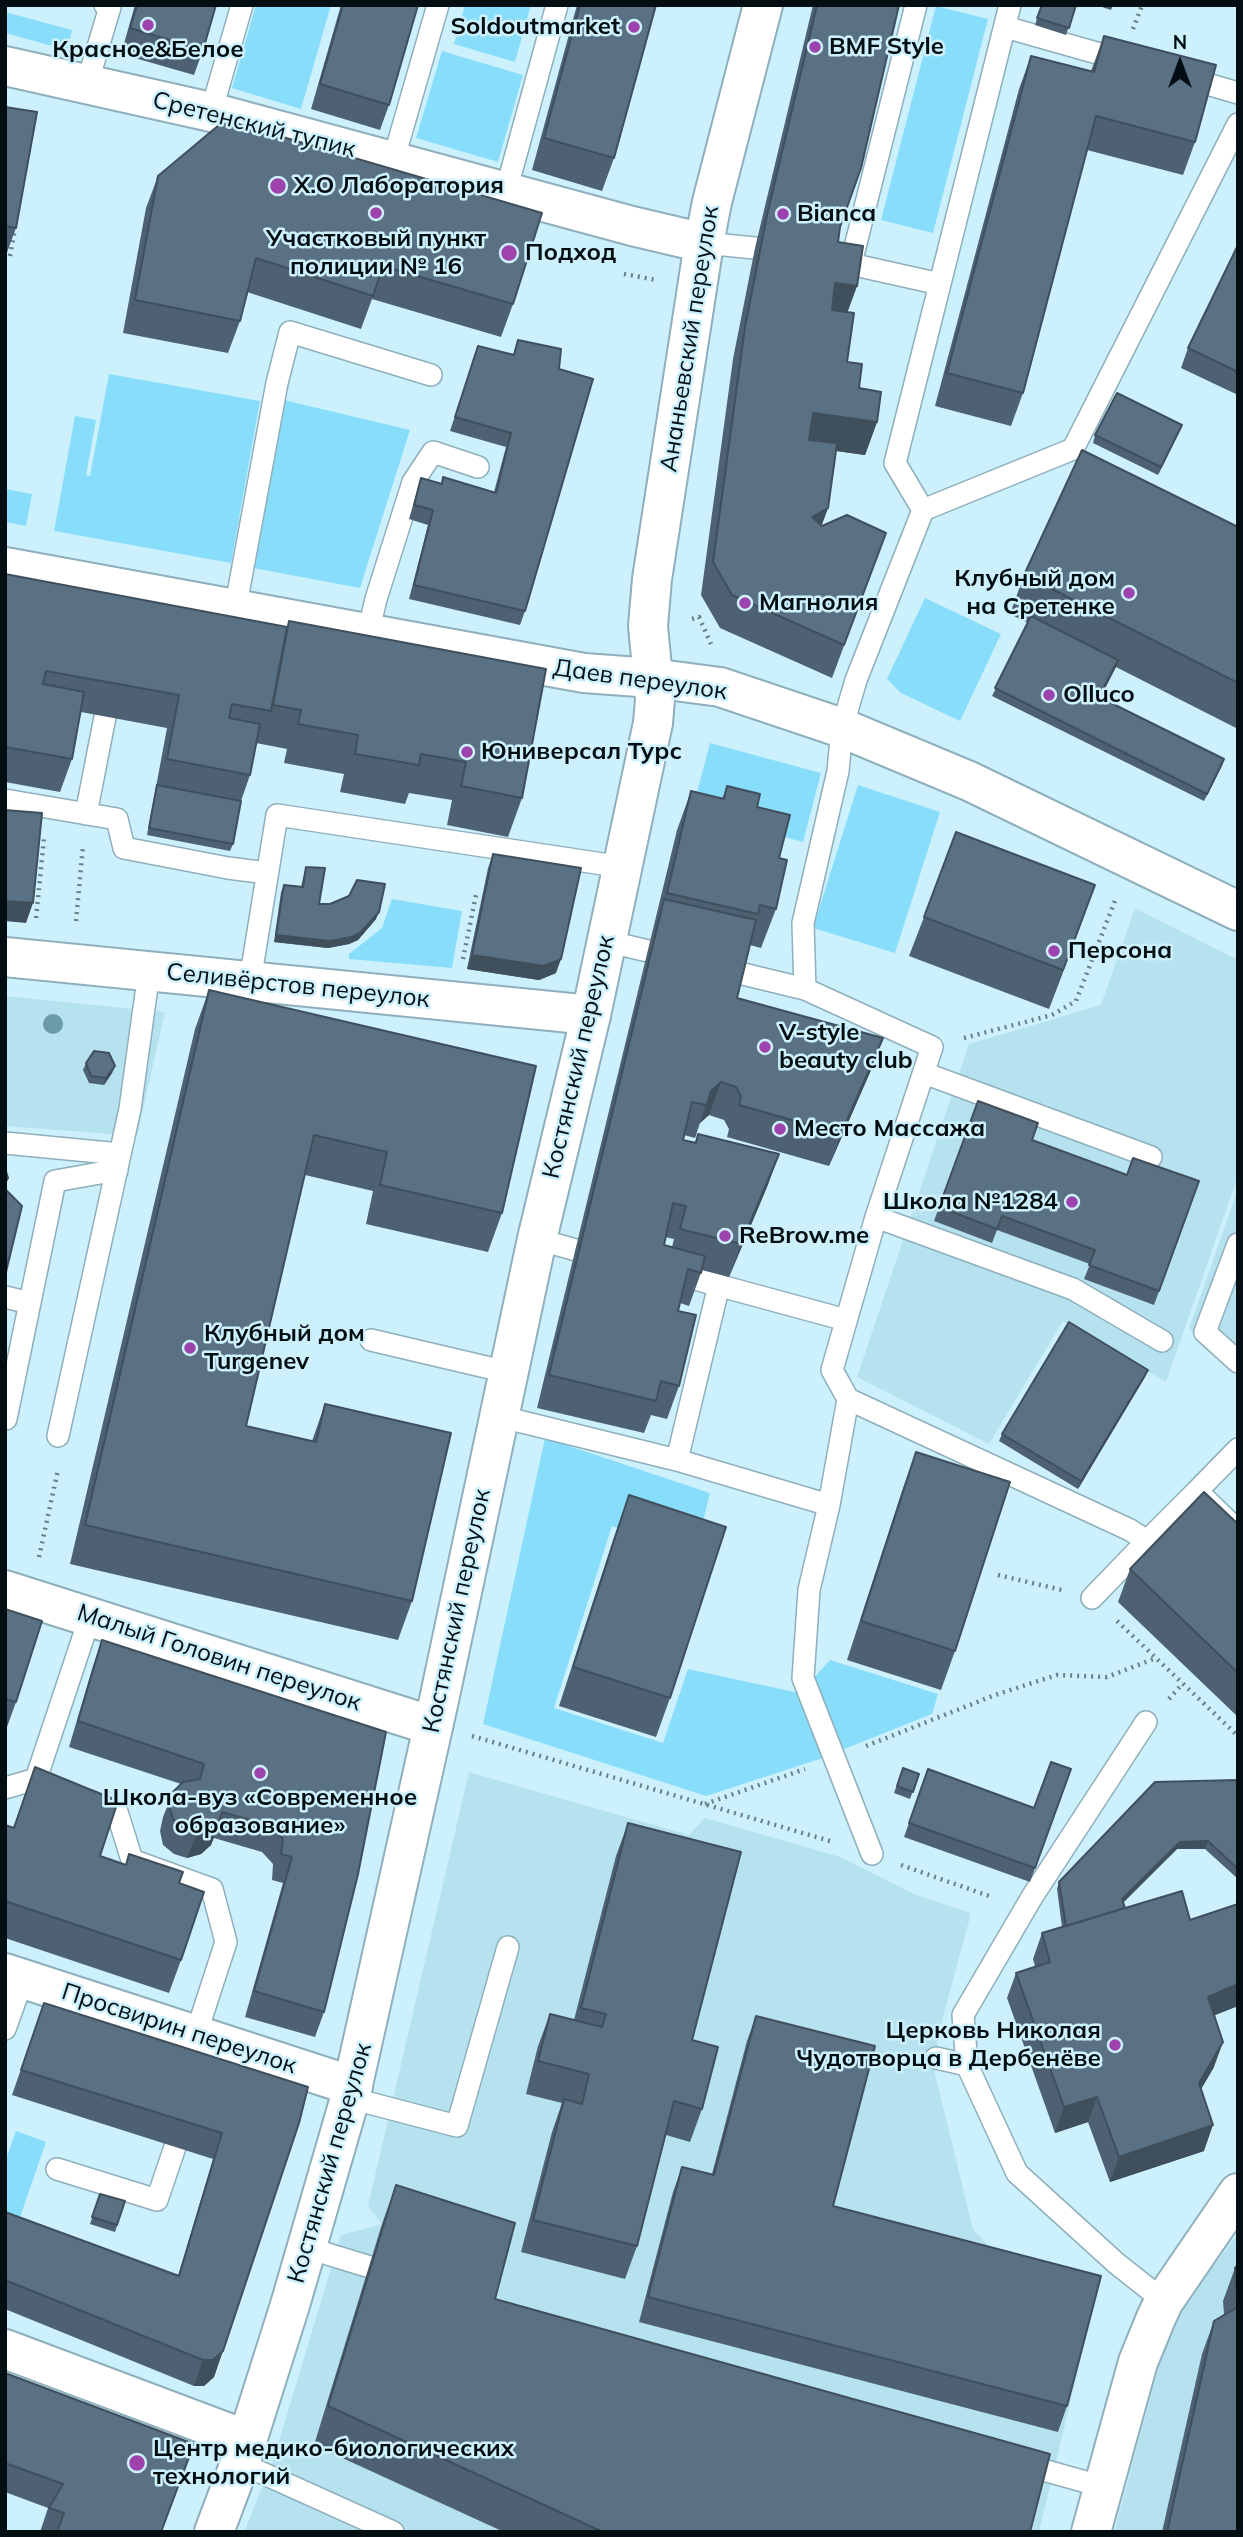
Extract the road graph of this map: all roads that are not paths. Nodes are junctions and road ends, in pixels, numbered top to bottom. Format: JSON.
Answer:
{"nodes":[{"id":1,"x":105,"y":5,"type":"edge"},
{"id":2,"x":242,"y":5,"type":"edge"},
{"id":3,"x":438,"y":5,"type":"edge"},
{"id":4,"x":557,"y":5,"type":"edge"},
{"id":5,"x":762,"y":5,"type":"edge"},
{"id":6,"x":916,"y":5,"type":"edge"},
{"id":7,"x":1010,"y":5,"type":"edge"},
{"id":8,"x":1005,"y":27,"type":"junction"},
{"id":9,"x":5,"y":66,"type":"edge"},
{"id":10,"x":87,"y":84,"type":"junction"},
{"id":11,"x":1238,"y":93,"type":"edge"},
{"id":12,"x":211,"y":112,"type":"junction"},
{"id":13,"x":1238,"y":124,"type":"edge"},
{"id":14,"x":393,"y":161,"type":"junction"},
{"id":15,"x":506,"y":191,"type":"junction"},
{"id":16,"x":704,"y":243,"type":"junction"},
{"id":17,"x":755,"y":248,"type":"dead end"},
{"id":18,"x":828,"y":260,"type":"edge"},
{"id":19,"x":851,"y":263,"type":"junction"},
{"id":20,"x":940,"y":284,"type":"junction"},
{"id":21,"x":431,"y":375,"type":"dead end"},
{"id":22,"x":478,"y":467,"type":"dead end"},
{"id":23,"x":923,"y":510,"type":"junction"},
{"id":24,"x":5,"y":567,"type":"edge"},
{"id":25,"x":235,"y":610,"type":"junction"},
{"id":26,"x":368,"y":633,"type":"junction"},
{"id":27,"x":652,"y":678,"type":"junction"},
{"id":28,"x":105,"y":717,"type":"edge"},
{"id":29,"x":842,"y":728,"type":"junction"},
{"id":30,"x":5,"y":800,"type":"edge"},
{"id":31,"x":86,"y":814,"type":"junction"},
{"id":32,"x":623,"y":867,"type":"junction"},
{"id":33,"x":267,"y":873,"type":"junction"},
{"id":34,"x":1238,"y":911,"type":"edge"},
{"id":35,"x":606,"y":941,"type":"junction"},
{"id":36,"x":648,"y":951,"type":"edge"},
{"id":37,"x":5,"y":957,"type":"edge"},
{"id":38,"x":149,"y":972,"type":"junction"},
{"id":39,"x":739,"y":973,"type":"edge"},
{"id":40,"x":250,"y":981,"type":"junction"},
{"id":41,"x":806,"y":989,"type":"junction"},
{"id":42,"x":591,"y":1015,"type":"junction"},
{"id":43,"x":924,"y":1073,"type":"junction"},
{"id":44,"x":5,"y":1143,"type":"edge"},
{"id":45,"x":1151,"y":1157,"type":"dead end"},
{"id":46,"x":119,"y":1162,"type":"junction"},
{"id":47,"x":876,"y":1217,"type":"junction"},
{"id":48,"x":537,"y":1239,"type":"junction"},
{"id":49,"x":1238,"y":1244,"type":"edge"},
{"id":50,"x":576,"y":1250,"type":"edge"},
{"id":51,"x":654,"y":1268,"type":"edge"},
{"id":52,"x":719,"y":1285,"type":"junction"},
{"id":53,"x":5,"y":1297,"type":"edge"},
{"id":54,"x":30,"y":1303,"type":"junction"},
{"id":55,"x":846,"y":1320,"type":"junction"},
{"id":56,"x":371,"y":1340,"type":"dead end"},
{"id":57,"x":1162,"y":1341,"type":"dead end"},
{"id":58,"x":1238,"y":1362,"type":"edge"},
{"id":59,"x":507,"y":1372,"type":"junction"},
{"id":60,"x":848,"y":1399,"type":"junction"},
{"id":61,"x":498,"y":1416,"type":"junction"},
{"id":62,"x":6,"y":1419,"type":"edge"},
{"id":63,"x":58,"y":1436,"type":"dead end"},
{"id":64,"x":1238,"y":1449,"type":"edge"},
{"id":65,"x":677,"y":1460,"type":"junction"},
{"id":66,"x":1197,"y":1491,"type":"junction"},
{"id":67,"x":829,"y":1505,"type":"junction"},
{"id":68,"x":1238,"y":1531,"type":"edge"},
{"id":69,"x":1147,"y":1541,"type":"junction"},
{"id":70,"x":5,"y":1590,"type":"edge"},
{"id":71,"x":1092,"y":1598,"type":"road end"},
{"id":72,"x":90,"y":1617,"type":"junction"},
{"id":73,"x":1146,"y":1722,"type":"dead end"},
{"id":74,"x":433,"y":1726,"type":"junction"},
{"id":75,"x":36,"y":1779,"type":"junction"},
{"id":76,"x":5,"y":1788,"type":"edge"},
{"id":77,"x":872,"y":1854,"type":"road end"},
{"id":78,"x":508,"y":1947,"type":"dead end"},
{"id":79,"x":14,"y":1976,"type":"edge"},
{"id":80,"x":5,"y":2029,"type":"edge"},
{"id":81,"x":205,"y":2042,"type":"junction"},
{"id":82,"x":936,"y":2057,"type":"dead end"},
{"id":83,"x":967,"y":2065,"type":"junction"},
{"id":84,"x":352,"y":2092,"type":"junction"},
{"id":85,"x":175,"y":2147,"type":"edge"},
{"id":86,"x":57,"y":2169,"type":"dead end"},
{"id":87,"x":1238,"y":2193,"type":"edge"},
{"id":88,"x":308,"y":2248,"type":"junction"},
{"id":89,"x":370,"y":2267,"type":"edge"},
{"id":90,"x":1164,"y":2301,"type":"junction"},
{"id":91,"x":5,"y":2349,"type":"edge"},
{"id":92,"x":243,"y":2451,"type":"junction"},
{"id":93,"x":994,"y":2457,"type":"edge"},
{"id":94,"x":1104,"y":2487,"type":"junction"},
{"id":95,"x":219,"y":2530,"type":"edge"},
{"id":96,"x":393,"y":2532,"type":"edge"},
{"id":97,"x":1091,"y":2532,"type":"edge"}],
"edges":[{"from":1,"to":10,"type":"lane"},
{"from":2,"to":12,"type":"lane"},
{"from":3,"to":14,"type":"lane"},
{"from":4,"to":15,"type":"lane"},
{"from":5,"to":16,"type":"street","name":"Ананьевский переулок"},
{"from":6,"to":19,"type":"lane"},
{"from":7,"to":8,"type":"lane"},
{"from":8,"to":11,"type":"lane"},
{"from":8,"to":20,"type":"lane"},
{"from":9,"to":10,"type":"street","name":"Сретенский тупик"},
{"from":10,"to":12,"type":"street","name":"Сретенский тупик"},
{"from":12,"to":14,"type":"street","name":"Сретенский тупик"},
{"from":13,"to":23,"type":"lane"},
{"from":14,"to":15,"type":"street","name":"Сретенский тупик"},
{"from":15,"to":16,"type":"street","name":"Сретенский тупик"},
{"from":16,"to":17,"type":"lane"},
{"from":16,"to":27,"type":"street","name":"Ананьевский переулок"},
{"from":18,"to":19,"type":"lane"},
{"from":19,"to":20,"type":"lane"},
{"from":20,"to":23,"type":"lane"},
{"from":21,"to":25,"type":"lane"},
{"from":22,"to":26,"type":"lane"},
{"from":23,"to":29,"type":"lane"},
{"from":24,"to":25,"type":"street","name":"Даев переулок"},
{"from":25,"to":26,"type":"street","name":"Даев переулок"},
{"from":26,"to":27,"type":"street","name":"Даев переулок"},
{"from":27,"to":29,"type":"street","name":"Даев переулок"},
{"from":27,"to":32,"type":"street","name":"Костянский переулок"},
{"from":28,"to":31,"type":"lane"},
{"from":29,"to":34,"type":"street","name":"Даев переулок"},
{"from":29,"to":41,"type":"lane"},
{"from":30,"to":31,"type":"lane"},
{"from":31,"to":33,"type":"lane"},
{"from":32,"to":33,"type":"lane"},
{"from":32,"to":35,"type":"street","name":"Костянский переулок"},
{"from":33,"to":40,"type":"lane"},
{"from":35,"to":36,"type":"lane"},
{"from":35,"to":42,"type":"street","name":"Костянский переулок"},
{"from":37,"to":38,"type":"street","name":"Селивёрстов переулок"},
{"from":38,"to":40,"type":"street","name":"Селивёрстов переулок"},
{"from":38,"to":46,"type":"lane"},
{"from":39,"to":41,"type":"lane"},
{"from":40,"to":42,"type":"street","name":"Селивёрстов переулок"},
{"from":41,"to":43,"type":"lane"},
{"from":42,"to":48,"type":"street","name":"Костянский переулок"},
{"from":43,"to":45,"type":"lane"},
{"from":43,"to":47,"type":"lane"},
{"from":44,"to":46,"type":"lane"},
{"from":46,"to":54,"type":"lane"},
{"from":46,"to":63,"type":"lane"},
{"from":47,"to":55,"type":"lane"},
{"from":47,"to":57,"type":"lane"},
{"from":48,"to":50,"type":"lane"},
{"from":48,"to":59,"type":"street","name":"Костянский переулок"},
{"from":49,"to":58,"type":"lane"},
{"from":51,"to":52,"type":"lane"},
{"from":52,"to":55,"type":"lane"},
{"from":52,"to":65,"type":"lane"},
{"from":53,"to":54,"type":"lane"},
{"from":54,"to":62,"type":"lane"},
{"from":55,"to":60,"type":"lane"},
{"from":56,"to":59,"type":"lane"},
{"from":59,"to":61,"type":"street","name":"Костянский переулок"},
{"from":60,"to":67,"type":"lane"},
{"from":60,"to":69,"type":"lane"},
{"from":61,"to":65,"type":"lane"},
{"from":61,"to":74,"type":"street","name":"Костянский переулок"},
{"from":64,"to":66,"type":"lane"},
{"from":65,"to":67,"type":"lane"},
{"from":66,"to":68,"type":"lane"},
{"from":66,"to":69,"type":"lane"},
{"from":67,"to":77,"type":"lane"},
{"from":69,"to":71,"type":"lane"},
{"from":70,"to":72,"type":"street","name":"Малый Головин переулок"},
{"from":72,"to":74,"type":"street","name":"Малый Головин переулок"},
{"from":72,"to":75,"type":"lane"},
{"from":73,"to":83,"type":"lane"},
{"from":74,"to":84,"type":"street","name":"Костянский переулок"},
{"from":75,"to":76,"type":"lane"},
{"from":75,"to":81,"type":"lane"},
{"from":78,"to":84,"type":"lane"},
{"from":79,"to":80,"type":"lane"},
{"from":79,"to":81,"type":"street","name":"Просвирин переулок"},
{"from":81,"to":84,"type":"street","name":"Просвирин переулок"},
{"from":82,"to":83,"type":"lane"},
{"from":83,"to":90,"type":"lane"},
{"from":84,"to":88,"type":"street","name":"Костянский переулок"},
{"from":85,"to":86,"type":"lane"},
{"from":87,"to":90,"type":"street"},
{"from":88,"to":89,"type":"lane"},
{"from":88,"to":92,"type":"street","name":"Костянский переулок"},
{"from":90,"to":94,"type":"street"},
{"from":91,"to":92,"type":"street"},
{"from":92,"to":95,"type":"street","name":"Костянский переулок"},
{"from":92,"to":96,"type":"lane"},
{"from":93,"to":94,"type":"lane"},
{"from":94,"to":97,"type":"street"}]}
